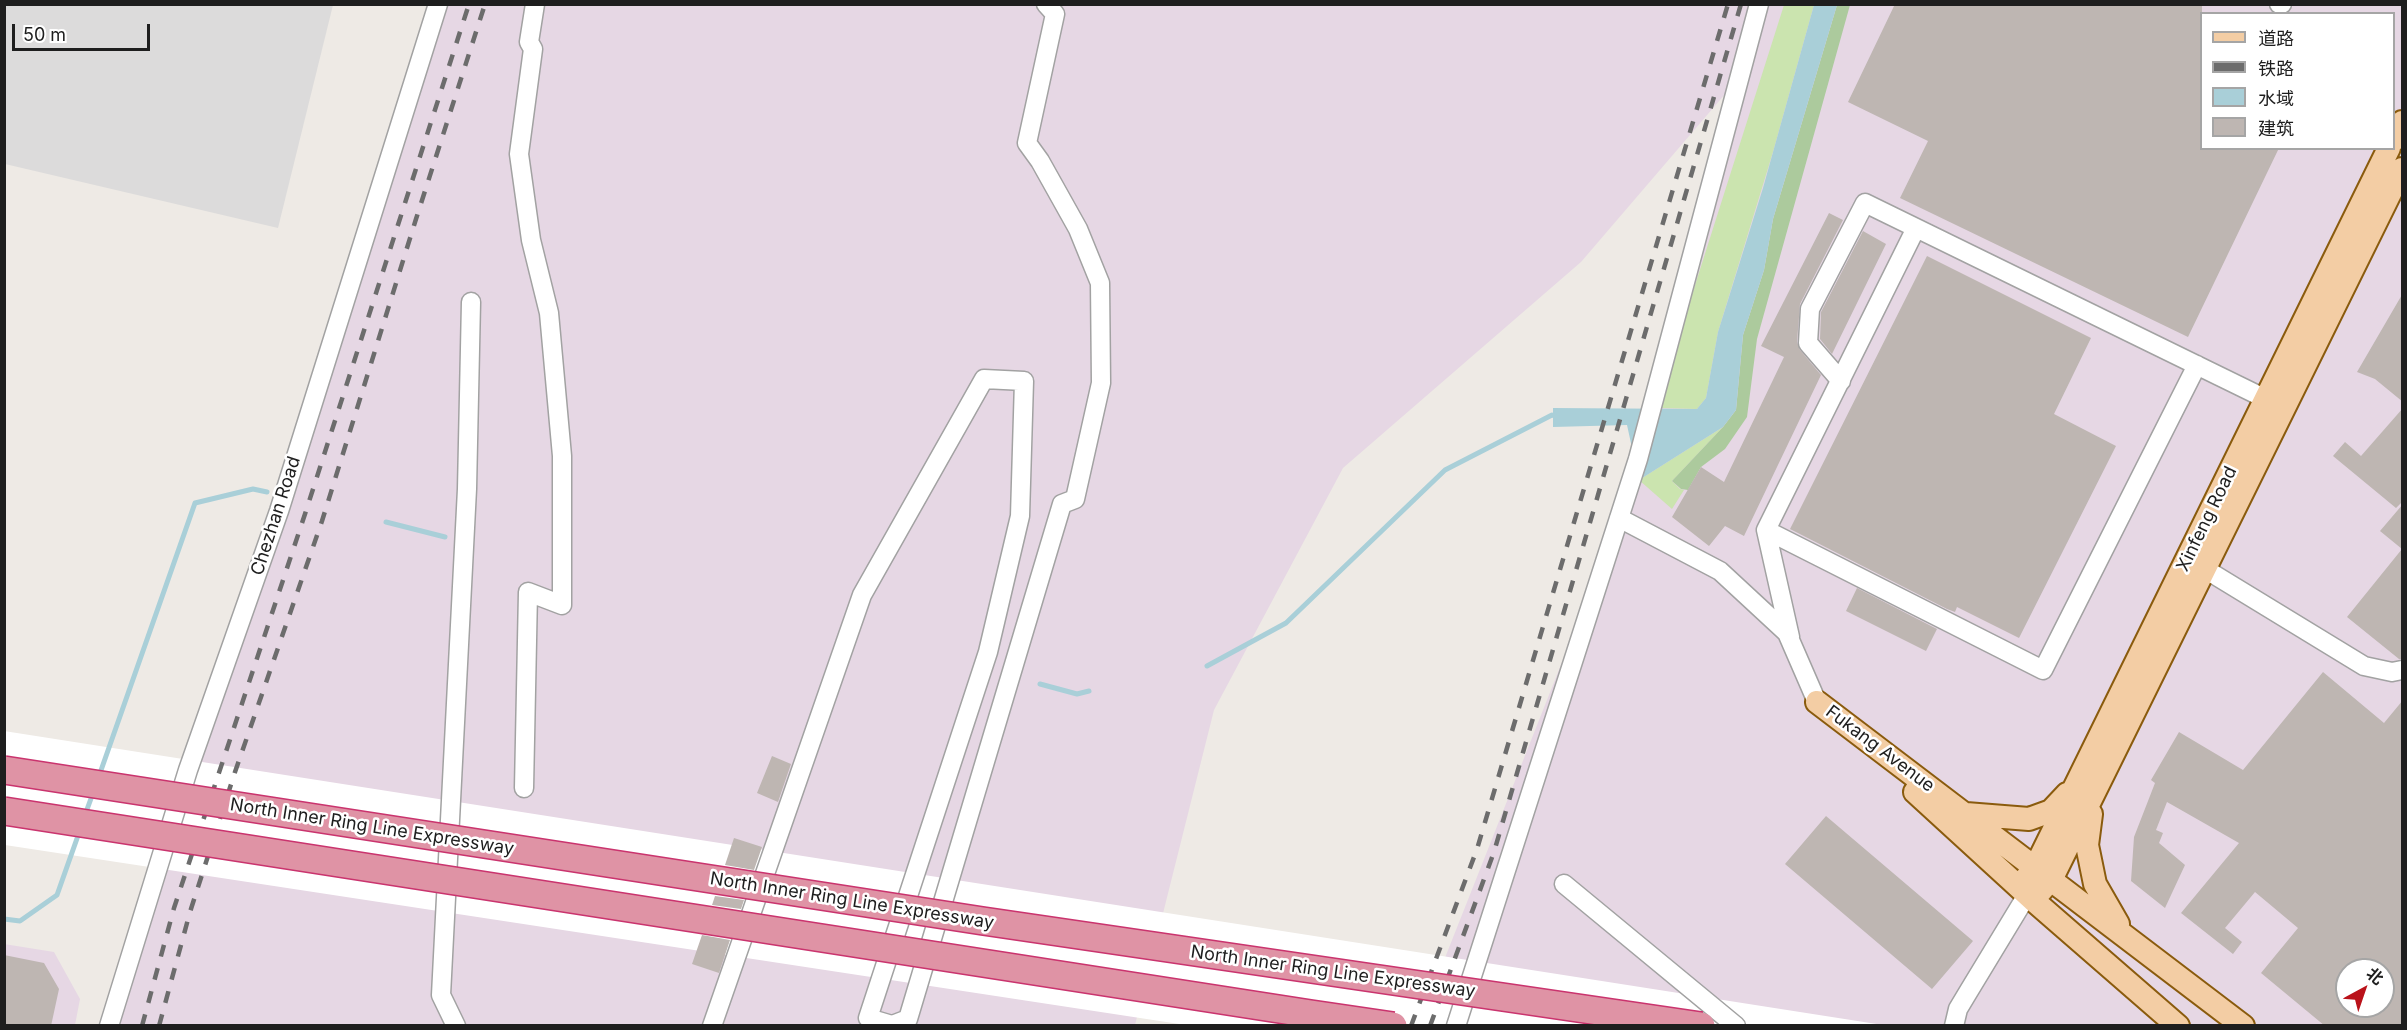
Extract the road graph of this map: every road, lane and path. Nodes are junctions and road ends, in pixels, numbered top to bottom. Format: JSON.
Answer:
{"nodes":[{"id":1,"x":438,"y":4,"type":"edge"},
{"id":2,"x":535,"y":4,"type":"edge"},
{"id":3,"x":1759,"y":4,"type":"edge"},
{"id":4,"x":1053,"y":8,"type":"edge"},
{"id":5,"x":2403,"y":122,"type":"edge"},
{"id":6,"x":2395,"y":138,"type":"edge"},
{"id":7,"x":2388,"y":150,"type":"edge"},
{"id":8,"x":2403,"y":169,"type":"edge"},
{"id":9,"x":1916,"y":228,"type":"junction"},
{"id":10,"x":471,"y":302,"type":"dead end"},
{"id":11,"x":2197,"y":365,"type":"junction"},
{"id":12,"x":1841,"y":381,"type":"junction"},
{"id":13,"x":2266,"y":399,"type":"junction"},
{"id":14,"x":1619,"y":518,"type":"junction"},
{"id":15,"x":1766,"y":530,"type":"junction"},
{"id":16,"x":2205,"y":569,"type":"junction"},
{"id":17,"x":1792,"y":644,"type":"junction"},
{"id":18,"x":2403,"y":670,"type":"edge"},
{"id":19,"x":1816,"y":702,"type":"junction"},
{"id":20,"x":4,"y":770,"type":"edge"},
{"id":21,"x":524,"y":788,"type":"dead end"},
{"id":22,"x":2086,"y":788,"type":"junction"},
{"id":23,"x":4,"y":811,"type":"edge"},
{"id":24,"x":1966,"y":814,"type":"junction"},
{"id":25,"x":2044,"y":872,"type":"junction"},
{"id":26,"x":1564,"y":884,"type":"dead end"},
{"id":27,"x":2026,"y":894,"type":"junction"},
{"id":28,"x":2123,"y":933,"type":"junction"},
{"id":29,"x":895,"y":1025,"type":"edge"},
{"id":30,"x":109,"y":1026,"type":"edge"},
{"id":31,"x":456,"y":1026,"type":"edge"},
{"id":32,"x":712,"y":1026,"type":"edge"},
{"id":33,"x":1393,"y":1026,"type":"edge"},
{"id":34,"x":1456,"y":1026,"type":"edge"},
{"id":35,"x":1701,"y":1026,"type":"edge"},
{"id":36,"x":1736,"y":1026,"type":"edge"},
{"id":37,"x":1954,"y":1026,"type":"edge"},
{"id":38,"x":2178,"y":1026,"type":"edge"},
{"id":39,"x":2243,"y":1026,"type":"edge"}],
"edges":[{"from":1,"to":30,"type":"street","name":"Chezhan Road"},
{"from":2,"to":21,"type":"street"},
{"from":3,"to":14,"type":"street"},
{"from":4,"to":29,"type":"street"},
{"from":5,"to":6,"type":"main road"},
{"from":7,"to":13,"type":"main road","name":"Xinfeng Road"},
{"from":8,"to":16,"type":"main road","name":"Xinfeng Road"},
{"from":9,"to":11,"type":"street"},
{"from":9,"to":12,"type":"street"},
{"from":9,"to":12,"type":"street"},
{"from":10,"to":31,"type":"street"},
{"from":11,"to":13,"type":"street"},
{"from":11,"to":15,"type":"street"},
{"from":12,"to":15,"type":"street"},
{"from":13,"to":22,"type":"main road","name":"Xinfeng Road"},
{"from":14,"to":17,"type":"street"},
{"from":14,"to":34,"type":"street"},
{"from":15,"to":17,"type":"street"},
{"from":16,"to":18,"type":"street"},
{"from":16,"to":22,"type":"main road","name":"Xinfeng Road"},
{"from":17,"to":19,"type":"street"},
{"from":19,"to":24,"type":"main road","name":"Fukang Avenue"},
{"from":19,"to":27,"type":"main road","name":"Fukang Avenue"},
{"from":20,"to":35,"type":"highway","name":"North Inner Ring Line Expressway","bridge":true},
{"from":22,"to":24,"type":"main road"},
{"from":22,"to":25,"type":"main road","name":"Xinfeng Road"},
{"from":22,"to":28,"type":"main road"},
{"from":23,"to":33,"type":"highway","bridge":true},
{"from":24,"to":25,"type":"main road","name":"Fukang Avenue"},
{"from":25,"to":27,"type":"main road","name":"Xinfeng Road"},
{"from":25,"to":28,"type":"main road","name":"Fukang Avenue"},
{"from":26,"to":36,"type":"street"},
{"from":27,"to":37,"type":"street"},
{"from":27,"to":38,"type":"main road","name":"Fukang Avenue"},
{"from":28,"to":39,"type":"main road","name":"Fukang Avenue"},
{"from":29,"to":32,"type":"street"}]}
